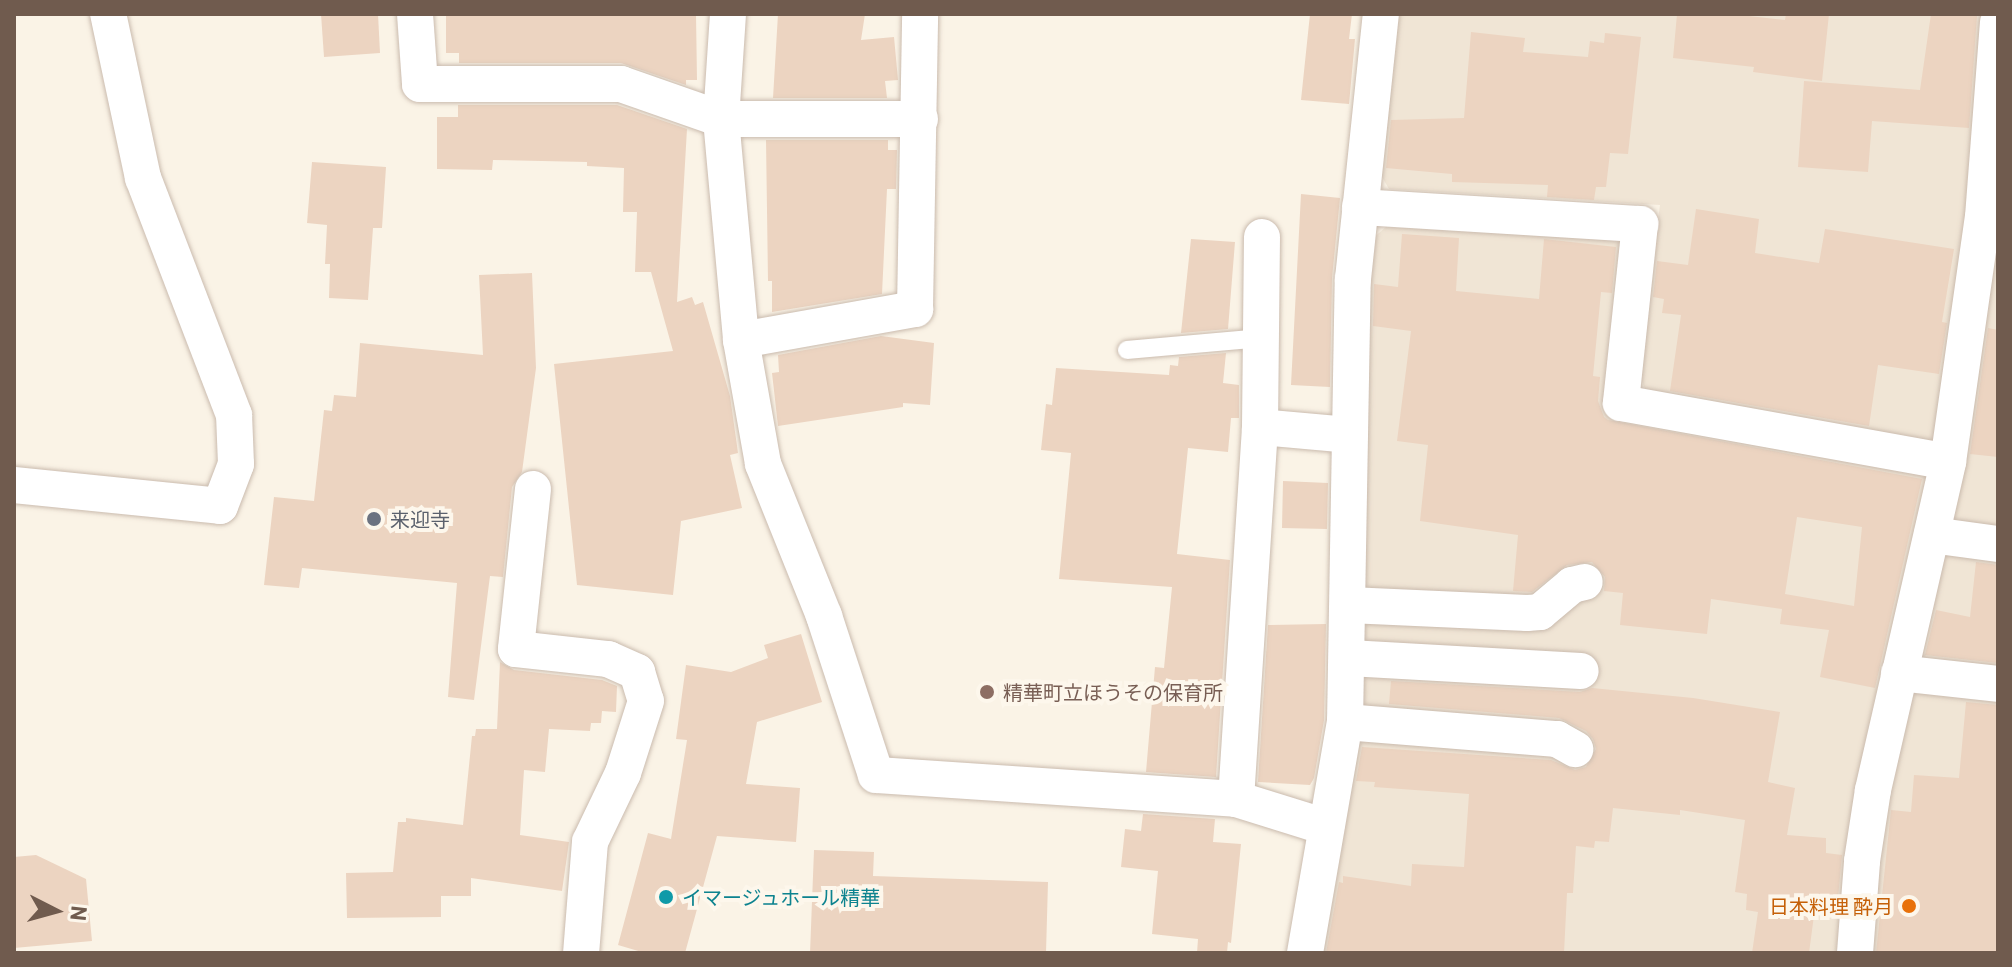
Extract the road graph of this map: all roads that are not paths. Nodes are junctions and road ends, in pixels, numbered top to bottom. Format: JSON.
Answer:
{"nodes":[{"id":1,"x":108,"y":14,"type":"edge"},
{"id":2,"x":415,"y":14,"type":"edge"},
{"id":3,"x":728,"y":14,"type":"edge"},
{"id":4,"x":920,"y":14,"type":"edge"},
{"id":5,"x":1381,"y":14,"type":"edge"},
{"id":6,"x":1998,"y":23,"type":"edge"},
{"id":7,"x":721,"y":119,"type":"junction"},
{"id":8,"x":920,"y":119,"type":"junction"},
{"id":9,"x":1360,"y":207,"type":"junction"},
{"id":10,"x":1991,"y":218,"type":"edge"},
{"id":11,"x":1262,"y":237,"type":"dead end"},
{"id":12,"x":1261,"y":338,"type":"junction"},
{"id":13,"x":741,"y":340,"type":"junction"},
{"id":14,"x":1127,"y":350,"type":"dead end"},
{"id":15,"x":1260,"y":427,"type":"junction"},
{"id":16,"x":1350,"y":435,"type":"junction"},
{"id":17,"x":1948,"y":462,"type":"junction"},
{"id":18,"x":14,"y":485,"type":"edge"},
{"id":19,"x":533,"y":489,"type":"dead end"},
{"id":20,"x":1932,"y":535,"type":"junction"},
{"id":21,"x":1998,"y":544,"type":"edge"},
{"id":22,"x":1585,"y":582,"type":"dead end"},
{"id":23,"x":1349,"y":605,"type":"junction"},
{"id":24,"x":1349,"y":658,"type":"junction"},
{"id":25,"x":1581,"y":671,"type":"dead end"},
{"id":26,"x":1899,"y":673,"type":"junction"},
{"id":27,"x":1998,"y":684,"type":"edge"},
{"id":28,"x":1345,"y":722,"type":"junction"},
{"id":29,"x":1575,"y":749,"type":"dead end"},
{"id":30,"x":1236,"y":799,"type":"junction"},
{"id":31,"x":1326,"y":827,"type":"junction"},
{"id":32,"x":581,"y":953,"type":"edge"},
{"id":33,"x":1305,"y":953,"type":"edge"},
{"id":34,"x":1855,"y":953,"type":"edge"}],
"edges":[{"from":1,"to":18,"type":"street"},
{"from":2,"to":7,"type":"street"},
{"from":3,"to":7,"type":"street"},
{"from":4,"to":8,"type":"street"},
{"from":5,"to":9,"type":"street"},
{"from":6,"to":10,"type":"street"},
{"from":7,"to":8,"type":"street"},
{"from":7,"to":13,"type":"street"},
{"from":8,"to":13,"type":"street"},
{"from":9,"to":16,"type":"street"},
{"from":9,"to":17,"type":"street"},
{"from":10,"to":17,"type":"street"},
{"from":11,"to":12,"type":"street"},
{"from":12,"to":14,"type":"lane"},
{"from":12,"to":15,"type":"street"},
{"from":13,"to":30,"type":"street"},
{"from":15,"to":16,"type":"street"},
{"from":15,"to":30,"type":"street"},
{"from":16,"to":23,"type":"street"},
{"from":17,"to":20,"type":"street"},
{"from":19,"to":32,"type":"street"},
{"from":20,"to":21,"type":"street"},
{"from":20,"to":26,"type":"street"},
{"from":22,"to":23,"type":"street"},
{"from":23,"to":24,"type":"street"},
{"from":24,"to":25,"type":"street"},
{"from":24,"to":28,"type":"street"},
{"from":26,"to":27,"type":"street"},
{"from":26,"to":34,"type":"street"},
{"from":28,"to":29,"type":"street"},
{"from":28,"to":31,"type":"street"},
{"from":30,"to":31,"type":"street"},
{"from":31,"to":33,"type":"street"}]}
